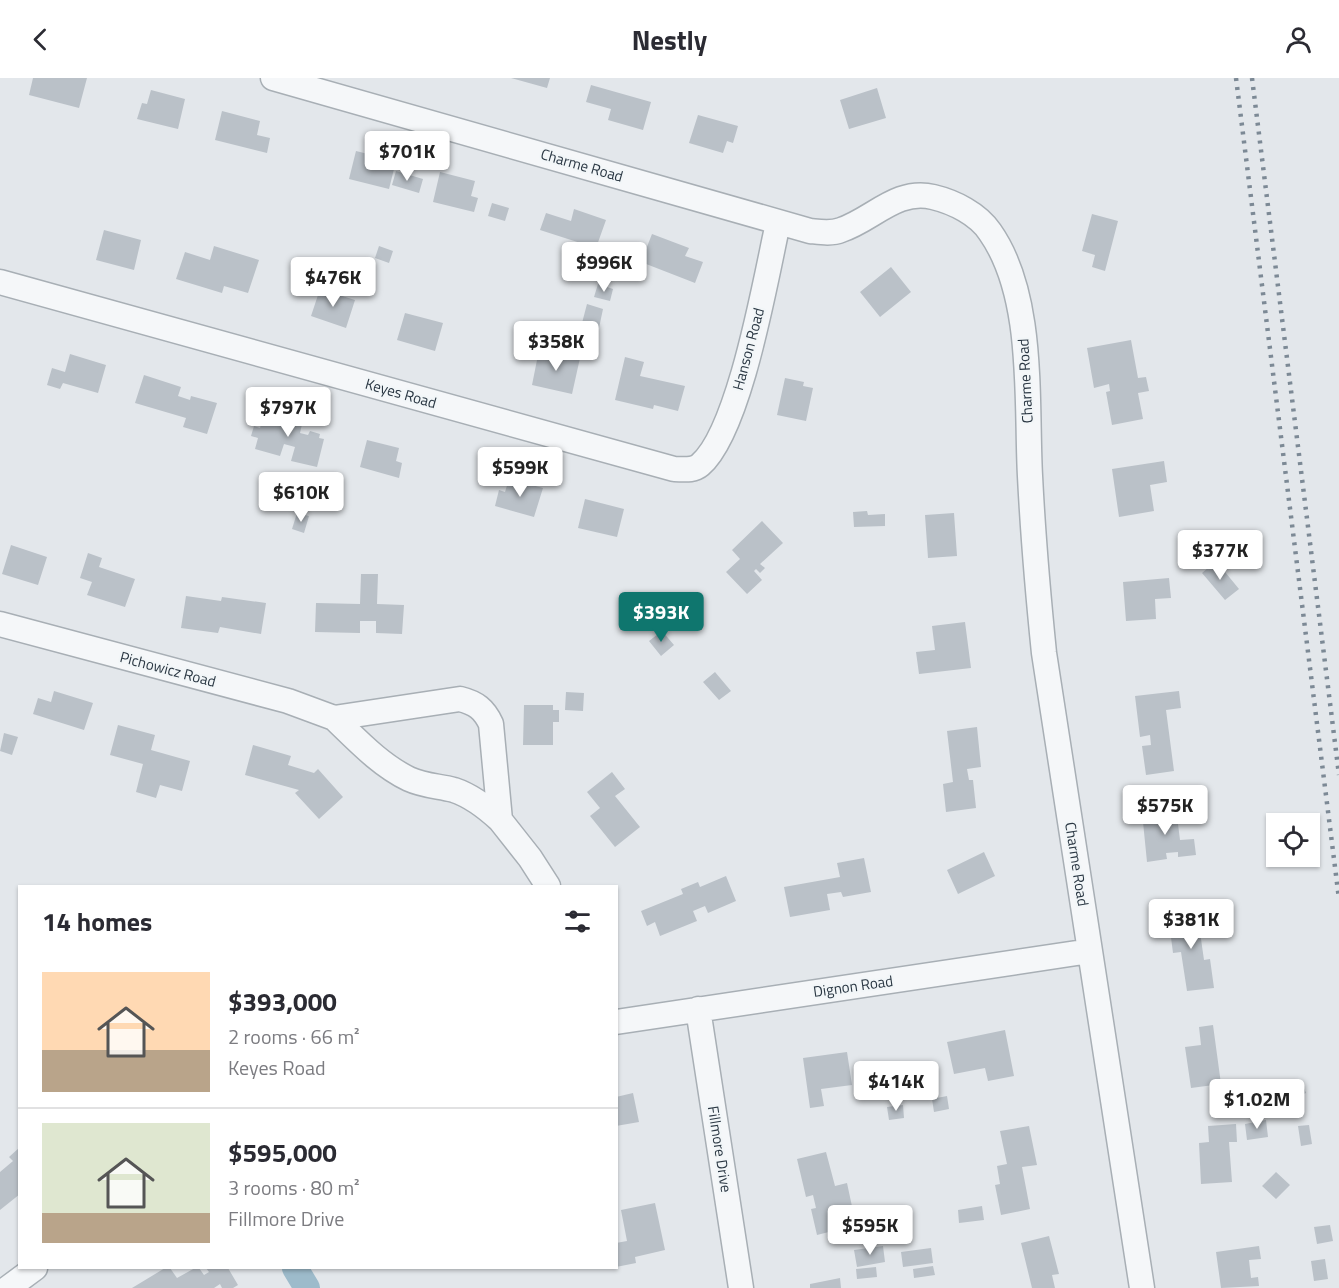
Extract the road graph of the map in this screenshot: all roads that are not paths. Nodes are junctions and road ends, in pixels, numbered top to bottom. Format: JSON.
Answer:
{"nodes":[{"id":1,"x":273,"y":78,"type":"edge"},
{"id":2,"x":778,"y":223,"type":"junction"},
{"id":3,"x":0,"y":282,"type":"edge"},
{"id":4,"x":698,"y":466,"type":"joint"},
{"id":5,"x":0,"y":624,"type":"edge"},
{"id":6,"x":334,"y":718,"type":"junction"},
{"id":7,"x":500,"y":820,"type":"junction"},
{"id":8,"x":548,"y":885,"type":"edge"},
{"id":9,"x":1090,"y":951,"type":"junction"},
{"id":10,"x":698,"y":1009,"type":"junction"},
{"id":11,"x":618,"y":1022,"type":"edge"},
{"id":12,"x":34,"y":1269,"type":"edge"},
{"id":13,"x":8,"y":1288,"type":"edge"},
{"id":14,"x":741,"y":1288,"type":"edge"},
{"id":15,"x":1142,"y":1288,"type":"edge"}],
"edges":[{"from":1,"to":2,"type":"street","name":"Charme Road"},
{"from":2,"to":4,"type":"street","name":"Hanson Road"},
{"from":2,"to":9,"type":"street","name":"Charme Road"},
{"from":3,"to":4,"type":"street","name":"Keyes Road"},
{"from":5,"to":6,"type":"street","name":"Pichowicz Road"},
{"from":6,"to":7,"type":"street","name":"Pichowicz Road"},
{"from":6,"to":7,"type":"street","name":"Pichowicz Road"},
{"from":7,"to":8,"type":"street","name":"Pichowicz Road"},
{"from":9,"to":10,"type":"street","name":"Dignon Road"},
{"from":9,"to":15,"type":"street","name":"Charme Road"},
{"from":10,"to":11,"type":"street","name":"Dignon Road"},
{"from":10,"to":14,"type":"street","name":"Fillmore Drive"},
{"from":12,"to":13,"type":"street"}]}
